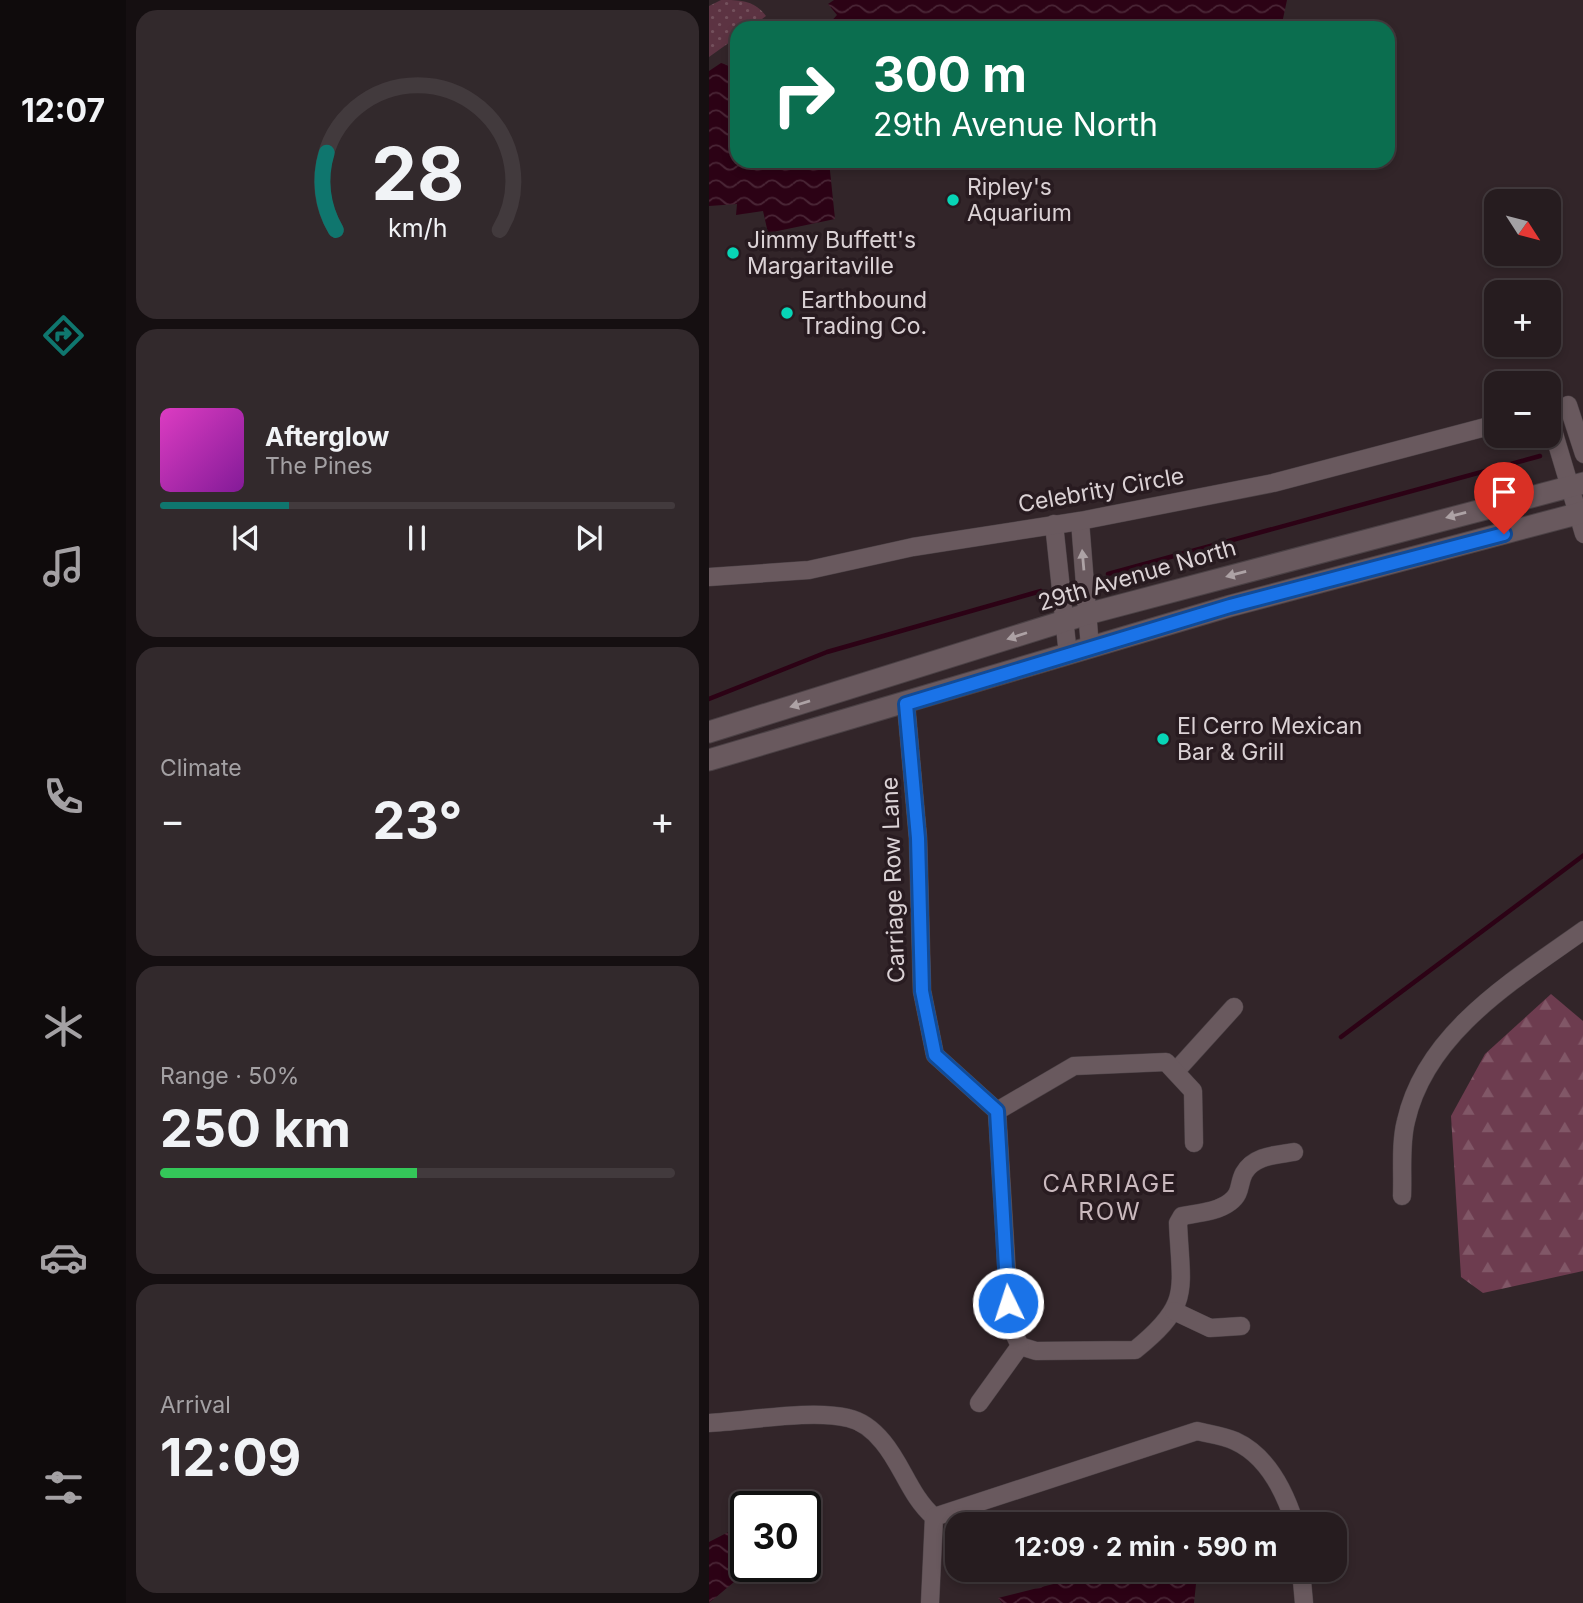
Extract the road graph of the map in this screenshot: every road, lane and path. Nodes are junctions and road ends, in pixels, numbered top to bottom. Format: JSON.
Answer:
{"nodes":[{"id":1,"x":1576,"y":403,"type":"edge"},
{"id":2,"x":1484,"y":427,"type":"edge"},
{"id":3,"x":1561,"y":447,"type":"edge"},
{"id":4,"x":1583,"y":454,"type":"edge"},
{"id":5,"x":1576,"y":484,"type":"edge"},
{"id":6,"x":1581,"y":520,"type":"edge"},
{"id":7,"x":1080,"y":521,"type":"junction"},
{"id":8,"x":1054,"y":524,"type":"junction"},
{"id":9,"x":709,"y":577,"type":"edge"},
{"id":10,"x":1087,"y":614,"type":"junction"},
{"id":11,"x":1065,"y":621,"type":"junction"},
{"id":12,"x":1090,"y":648,"type":"junction"},
{"id":13,"x":1068,"y":655,"type":"junction"},
{"id":14,"x":906,"y":704,"type":"junction"},
{"id":15,"x":709,"y":732,"type":"edge"},
{"id":16,"x":709,"y":760,"type":"edge"},
{"id":17,"x":1583,"y":930,"type":"edge"},
{"id":18,"x":1235,"y":1007,"type":"dead end"},
{"id":19,"x":1176,"y":1071,"type":"junction"},
{"id":20,"x":997,"y":1111,"type":"junction"},
{"id":21,"x":1194,"y":1143,"type":"dead end"},
{"id":22,"x":1295,"y":1152,"type":"dead end"},
{"id":23,"x":1402,"y":1196,"type":"dead end"},
{"id":24,"x":1174,"y":1311,"type":"junction"},
{"id":25,"x":1241,"y":1326,"type":"dead end"},
{"id":26,"x":1020,"y":1346,"type":"junction"},
{"id":27,"x":979,"y":1403,"type":"dead end"},
{"id":28,"x":709,"y":1423,"type":"edge"},
{"id":29,"x":949,"y":1512,"type":"edge"},
{"id":30,"x":1291,"y":1512,"type":"edge"},
{"id":31,"x":945,"y":1513,"type":"edge"},
{"id":32,"x":934,"y":1517,"type":"junction"},
{"id":33,"x":1302,"y":1582,"type":"edge"},
{"id":34,"x":930,"y":1603,"type":"edge"},
{"id":35,"x":1304,"y":1603,"type":"edge"}],
"edges":[{"from":1,"to":4,"type":"street"},
{"from":2,"to":7,"type":"street","name":"Celebrity Circle"},
{"from":3,"to":5,"type":"street"},
{"from":5,"to":6,"type":"street"},
{"from":5,"to":10,"type":"main road","name":"29th Avenue North","one_way":true},
{"from":6,"to":12,"type":"main road"},
{"from":7,"to":8,"type":"street","name":"Celebrity Circle"},
{"from":10,"to":7,"type":"street","one_way":true},
{"from":8,"to":9,"type":"street","name":"Celebrity Circle"},
{"from":8,"to":11,"type":"street"},
{"from":10,"to":11,"type":"main road","name":"29th Avenue North"},
{"from":10,"to":12,"type":"street"},
{"from":11,"to":13,"type":"street"},
{"from":11,"to":15,"type":"main road","name":"29th Avenue North","one_way":true},
{"from":12,"to":13,"type":"main road"},
{"from":13,"to":14,"type":"main road"},
{"from":14,"to":16,"type":"main road"},
{"from":14,"to":20,"type":"street","name":"Carriage Row Lane"},
{"from":17,"to":23,"type":"street"},
{"from":18,"to":19,"type":"street"},
{"from":19,"to":20,"type":"street"},
{"from":19,"to":21,"type":"street"},
{"from":20,"to":26,"type":"street"},
{"from":22,"to":24,"type":"street"},
{"from":24,"to":25,"type":"street"},
{"from":24,"to":26,"type":"street"},
{"from":26,"to":27,"type":"street"},
{"from":28,"to":32,"type":"street"},
{"from":29,"to":30,"type":"street"},
{"from":31,"to":32,"type":"street"},
{"from":32,"to":34,"type":"street"},
{"from":33,"to":35,"type":"street"}]}
